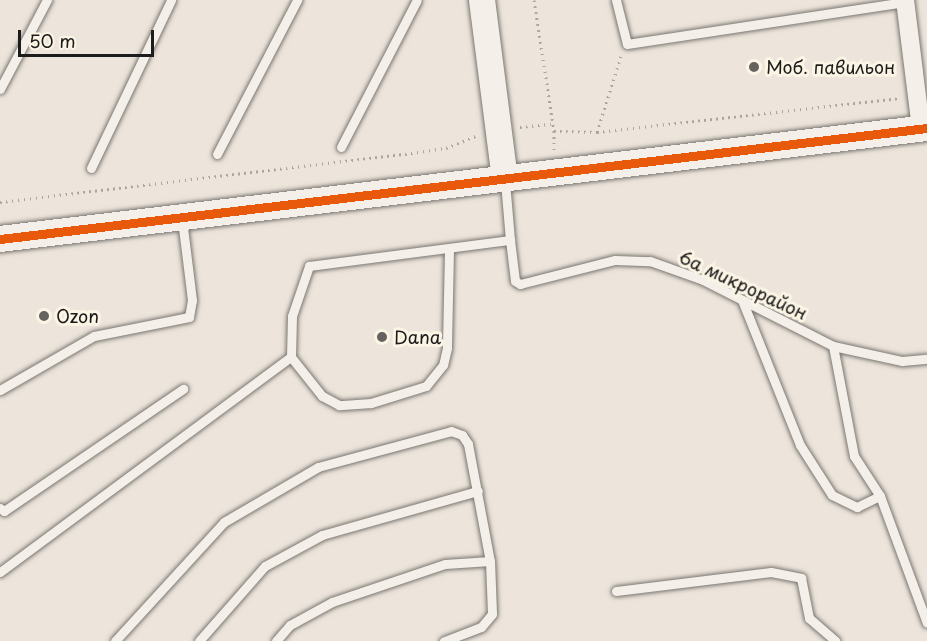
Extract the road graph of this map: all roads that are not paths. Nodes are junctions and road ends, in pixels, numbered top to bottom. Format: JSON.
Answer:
{"nodes":[{"id":1,"x":48,"y":0,"type":"edge"},
{"id":2,"x":171,"y":0,"type":"edge"},
{"id":3,"x":297,"y":0,"type":"edge"},
{"id":4,"x":417,"y":0,"type":"edge"},
{"id":5,"x":482,"y":0,"type":"edge"},
{"id":6,"x":616,"y":0,"type":"edge"},
{"id":7,"x":905,"y":1,"type":"edge"},
{"id":8,"x":0,"y":90,"type":"edge"},
{"id":9,"x":924,"y":129,"type":"edge"},
{"id":10,"x":341,"y":147,"type":"dead end"},
{"id":11,"x":217,"y":154,"type":"dead end"},
{"id":12,"x":91,"y":168,"type":"dead end"},
{"id":13,"x":505,"y":180,"type":"junction"},
{"id":14,"x":182,"y":219,"type":"junction"},
{"id":15,"x":0,"y":238,"type":"edge"},
{"id":16,"x":510,"y":240,"type":"junction"},
{"id":17,"x":449,"y":250,"type":"junction"},
{"id":18,"x":742,"y":300,"type":"junction"},
{"id":19,"x":833,"y":346,"type":"junction"},
{"id":20,"x":291,"y":357,"type":"junction"},
{"id":21,"x":927,"y":359,"type":"edge"},
{"id":22,"x":183,"y":389,"type":"dead end"},
{"id":23,"x":0,"y":390,"type":"edge"},
{"id":24,"x":478,"y":491,"type":"junction"},
{"id":25,"x":880,"y":496,"type":"junction"},
{"id":26,"x":0,"y":508,"type":"edge"},
{"id":27,"x":490,"y":561,"type":"junction"},
{"id":28,"x":0,"y":572,"type":"edge"},
{"id":29,"x":616,"y":591,"type":"dead end"},
{"id":30,"x":927,"y":623,"type":"edge"},
{"id":31,"x":115,"y":641,"type":"edge"},
{"id":32,"x":199,"y":641,"type":"edge"},
{"id":33,"x":276,"y":641,"type":"edge"},
{"id":34,"x":444,"y":641,"type":"edge"},
{"id":35,"x":835,"y":641,"type":"edge"}],
"edges":[{"from":1,"to":8,"type":"lane"},
{"from":2,"to":12,"type":"lane"},
{"from":3,"to":11,"type":"lane"},
{"from":4,"to":10,"type":"lane"},
{"from":5,"to":13,"type":"street"},
{"from":6,"to":7,"type":"lane"},
{"from":7,"to":9,"type":"street"},
{"from":9,"to":13,"type":"street"},
{"from":13,"to":14,"type":"street"},
{"from":13,"to":16,"type":"lane"},
{"from":14,"to":15,"type":"street"},
{"from":14,"to":23,"type":"lane"},
{"from":16,"to":17,"type":"lane"},
{"from":16,"to":18,"type":"lane","name":"6а микрорайон"},
{"from":17,"to":20,"type":"lane"},
{"from":17,"to":20,"type":"lane"},
{"from":18,"to":19,"type":"lane","name":"6а микрорайон"},
{"from":18,"to":25,"type":"lane"},
{"from":19,"to":21,"type":"lane","name":"6а микрорайон"},
{"from":19,"to":25,"type":"lane"},
{"from":20,"to":28,"type":"lane"},
{"from":22,"to":26,"type":"lane"},
{"from":24,"to":27,"type":"lane"},
{"from":24,"to":31,"type":"lane"},
{"from":24,"to":32,"type":"lane"},
{"from":25,"to":30,"type":"lane"},
{"from":27,"to":33,"type":"lane"},
{"from":27,"to":34,"type":"lane"},
{"from":29,"to":35,"type":"lane"}]}
